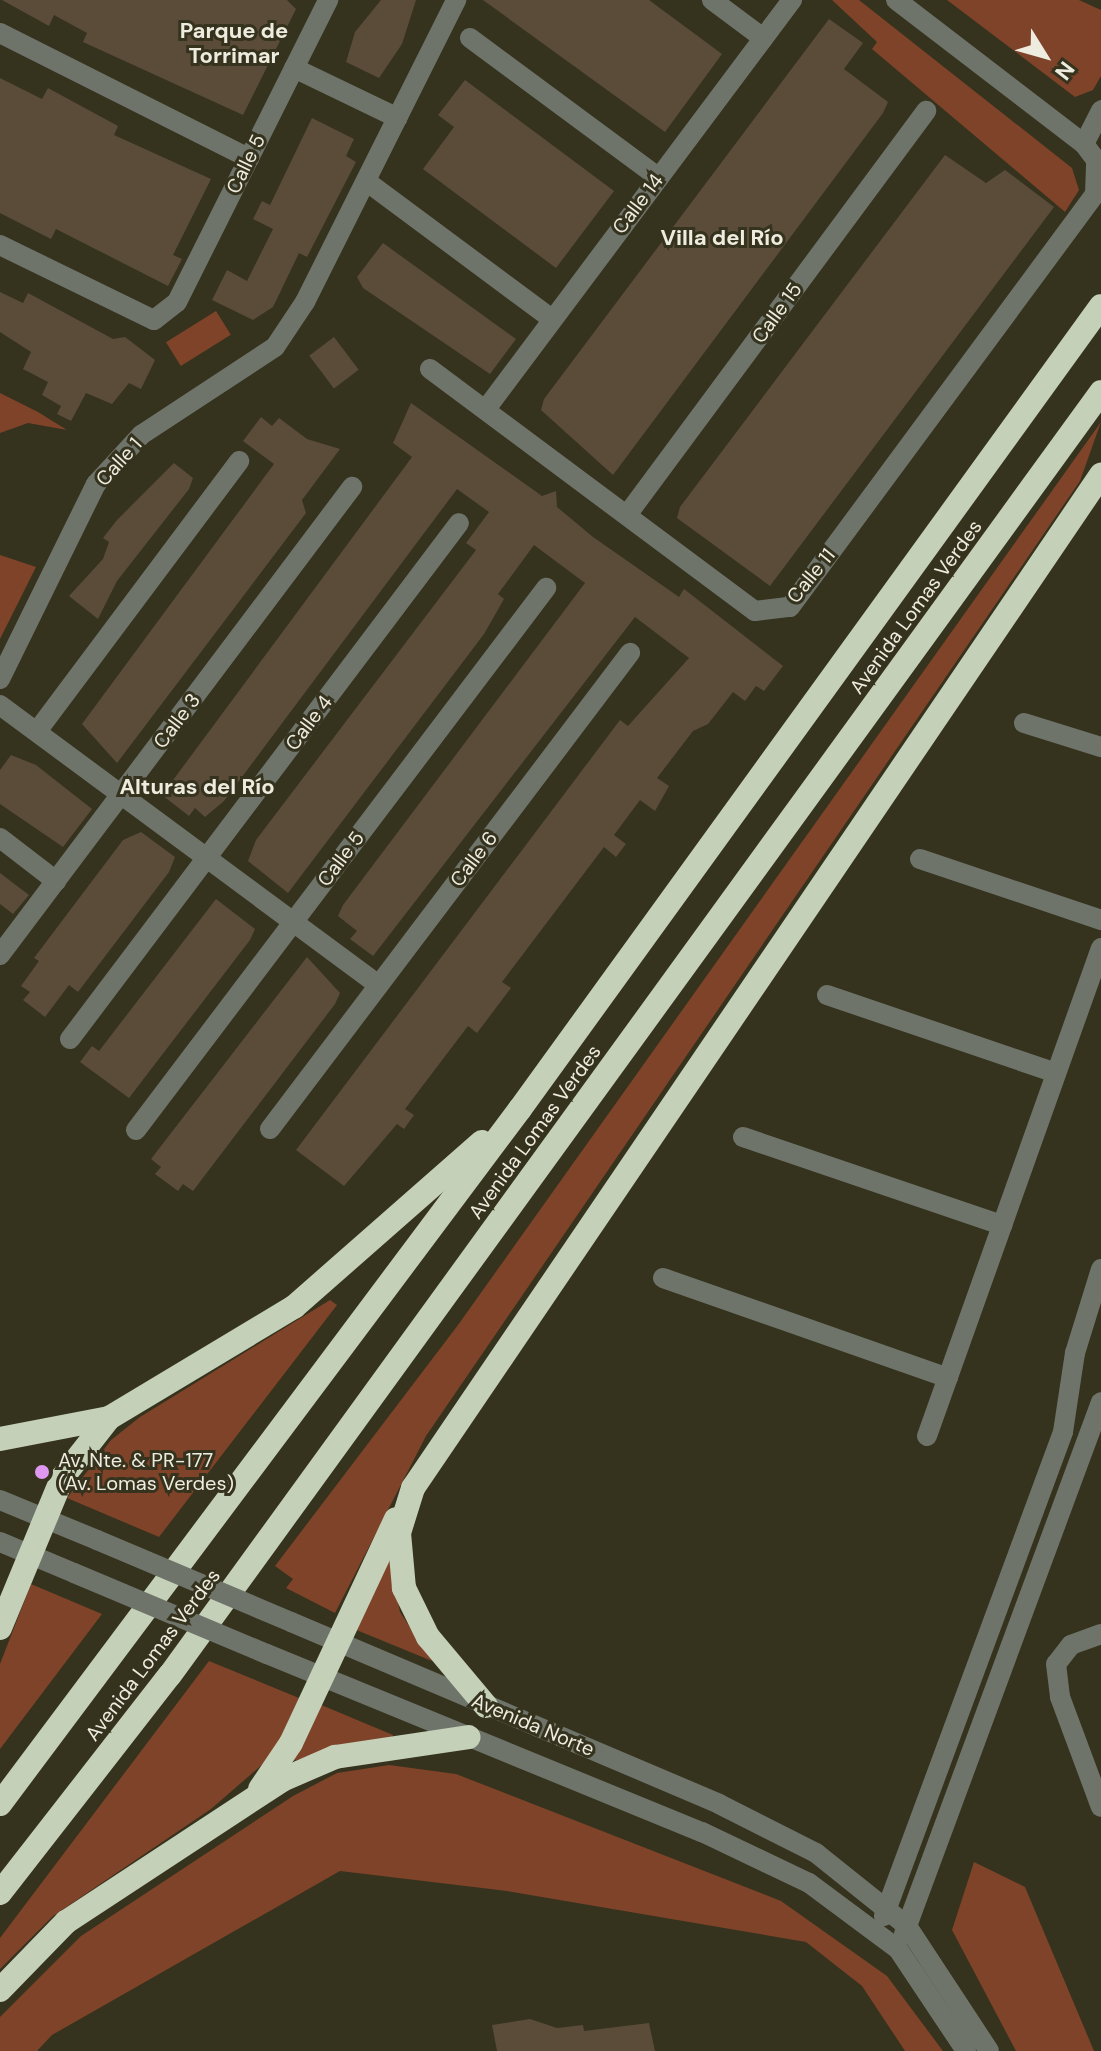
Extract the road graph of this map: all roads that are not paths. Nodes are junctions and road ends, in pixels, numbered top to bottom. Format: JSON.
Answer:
{"nodes":[{"id":1,"x":328,"y":0,"type":"edge"},
{"id":2,"x":456,"y":0,"type":"edge"},
{"id":3,"x":712,"y":0,"type":"edge"},
{"id":4,"x":792,"y":0,"type":"edge"},
{"id":5,"x":896,"y":0,"type":"edge"},
{"id":6,"x":0,"y":33,"type":"edge"},
{"id":7,"x":470,"y":38,"type":"dead end"},
{"id":8,"x":763,"y":38,"type":"junction"},
{"id":9,"x":294,"y":68,"type":"junction"},
{"id":10,"x":1101,"y":110,"type":"edge"},
{"id":11,"x":926,"y":111,"type":"dead end"},
{"id":12,"x":398,"y":118,"type":"junction"},
{"id":13,"x":1084,"y":144,"type":"junction"},
{"id":14,"x":249,"y":158,"type":"junction"},
{"id":15,"x":659,"y":178,"type":"junction"},
{"id":16,"x":366,"y":181,"type":"junction"},
{"id":17,"x":0,"y":245,"type":"edge"},
{"id":18,"x":1101,"y":306,"type":"edge"},
{"id":19,"x":552,"y":319,"type":"junction"},
{"id":20,"x":430,"y":369,"type":"dead end"},
{"id":21,"x":1101,"y":392,"type":"edge"},
{"id":22,"x":486,"y":409,"type":"junction"},
{"id":23,"x":239,"y":461,"type":"dead end"},
{"id":24,"x":1101,"y":475,"type":"edge"},
{"id":25,"x":352,"y":487,"type":"dead end"},
{"id":26,"x":627,"y":515,"type":"junction"},
{"id":27,"x":459,"y":523,"type":"dead end"},
{"id":28,"x":546,"y":588,"type":"dead end"},
{"id":29,"x":630,"y":653,"type":"dead end"},
{"id":30,"x":0,"y":679,"type":"edge"},
{"id":31,"x":0,"y":705,"type":"edge"},
{"id":32,"x":1024,"y":723,"type":"dead end"},
{"id":33,"x":38,"y":730,"type":"junction"},
{"id":34,"x":1101,"y":747,"type":"edge"},
{"id":35,"x":122,"y":793,"type":"junction"},
{"id":36,"x":0,"y":838,"type":"edge"},
{"id":37,"x":208,"y":857,"type":"junction"},
{"id":38,"x":920,"y":859,"type":"dead end"},
{"id":39,"x":56,"y":881,"type":"junction"},
{"id":40,"x":1101,"y":920,"type":"edge"},
{"id":41,"x":293,"y":921,"type":"junction"},
{"id":42,"x":1101,"y":948,"type":"edge"},
{"id":43,"x":0,"y":955,"type":"edge"},
{"id":44,"x":379,"y":985,"type":"junction"},
{"id":45,"x":827,"y":995,"type":"dead end"},
{"id":46,"x":70,"y":1039,"type":"dead end"},
{"id":47,"x":1056,"y":1073,"type":"junction"},
{"id":48,"x":520,"y":1109,"type":"junction"},
{"id":49,"x":270,"y":1129,"type":"dead end"},
{"id":50,"x":136,"y":1130,"type":"dead end"},
{"id":51,"x":743,"y":1137,"type":"dead end"},
{"id":52,"x":1002,"y":1225,"type":"junction"},
{"id":53,"x":1101,"y":1269,"type":"edge"},
{"id":54,"x":663,"y":1278,"type":"dead end"},
{"id":55,"x":1094,"y":1304,"type":"edge"},
{"id":56,"x":948,"y":1378,"type":"junction"},
{"id":57,"x":1101,"y":1402,"type":"edge"},
{"id":58,"x":109,"y":1418,"type":"junction"},
{"id":59,"x":1101,"y":1421,"type":"edge"},
{"id":60,"x":927,"y":1436,"type":"dead end"},
{"id":61,"x":0,"y":1439,"type":"edge"},
{"id":62,"x":1085,"y":1440,"type":"junction"},
{"id":63,"x":413,"y":1488,"type":"junction"},
{"id":64,"x":0,"y":1500,"type":"edge"},
{"id":65,"x":45,"y":1518,"type":"junction"},
{"id":66,"x":0,"y":1542,"type":"edge"},
{"id":67,"x":31,"y":1554,"type":"junction"},
{"id":68,"x":0,"y":1628,"type":"edge"},
{"id":69,"x":1101,"y":1634,"type":"edge"},
{"id":70,"x":338,"y":1642,"type":"junction"},
{"id":71,"x":323,"y":1676,"type":"junction"},
{"id":72,"x":486,"y":1706,"type":"junction"},
{"id":73,"x":469,"y":1737,"type":"junction"},
{"id":74,"x":253,"y":1797,"type":"junction"},
{"id":75,"x":0,"y":1804,"type":"edge"},
{"id":76,"x":1101,"y":1807,"type":"edge"},
{"id":77,"x":0,"y":1893,"type":"edge"},
{"id":78,"x":888,"y":1907,"type":"junction"},
{"id":79,"x":907,"y":1926,"type":"junction"},
{"id":80,"x":878,"y":1931,"type":"junction"},
{"id":81,"x":898,"y":1949,"type":"junction"},
{"id":82,"x":0,"y":1990,"type":"edge"},
{"id":83,"x":966,"y":2051,"type":"edge"},
{"id":84,"x":989,"y":2051,"type":"edge"}],
"edges":[{"from":1,"to":9,"type":"street","name":"Calle 5"},
{"from":2,"to":12,"type":"street","name":"Calle 1"},
{"from":3,"to":8,"type":"street"},
{"from":4,"to":8,"type":"street","name":"Calle 14"},
{"from":5,"to":13,"type":"street"},
{"from":6,"to":14,"type":"street"},
{"from":7,"to":15,"type":"street"},
{"from":8,"to":15,"type":"street","name":"Calle 14"},
{"from":9,"to":12,"type":"street"},
{"from":9,"to":14,"type":"street","name":"Calle 5"},
{"from":10,"to":13,"type":"street"},
{"from":11,"to":26,"type":"street","name":"Calle 15"},
{"from":12,"to":16,"type":"street","name":"Calle 1"},
{"from":13,"to":26,"type":"street","name":"Calle 11"},
{"from":14,"to":17,"type":"street","name":"Calle 5"},
{"from":15,"to":19,"type":"street","name":"Calle 14"},
{"from":16,"to":19,"type":"street"},
{"from":16,"to":30,"type":"street","name":"Calle 1"},
{"from":18,"to":48,"type":"highway","name":"Avenida Lomas Verdes"},
{"from":19,"to":22,"type":"street","name":"Calle 14"},
{"from":20,"to":22,"type":"street","name":"Calle 11"},
{"from":21,"to":77,"type":"highway","name":"Avenida Lomas Verdes"},
{"from":22,"to":26,"type":"street","name":"Calle 11"},
{"from":23,"to":33,"type":"street"},
{"from":24,"to":63,"type":"highway"},
{"from":25,"to":35,"type":"street","name":"Calle 3"},
{"from":27,"to":37,"type":"street","name":"Calle 4"},
{"from":28,"to":41,"type":"street","name":"Calle 5"},
{"from":29,"to":44,"type":"street","name":"Calle 6"},
{"from":31,"to":33,"type":"street"},
{"from":32,"to":34,"type":"street"},
{"from":33,"to":35,"type":"street"},
{"from":35,"to":37,"type":"street"},
{"from":35,"to":39,"type":"street","name":"Calle 3"},
{"from":36,"to":39,"type":"street"},
{"from":37,"to":41,"type":"street"},
{"from":37,"to":46,"type":"street","name":"Calle 4"},
{"from":38,"to":40,"type":"street"},
{"from":39,"to":43,"type":"street","name":"Calle 3"},
{"from":41,"to":44,"type":"street"},
{"from":41,"to":50,"type":"street","name":"Calle 5"},
{"from":42,"to":47,"type":"street"},
{"from":44,"to":49,"type":"street","name":"Calle 6"},
{"from":45,"to":47,"type":"street"},
{"from":47,"to":52,"type":"street"},
{"from":48,"to":58,"type":"highway"},
{"from":48,"to":75,"type":"highway","name":"Avenida Lomas Verdes"},
{"from":51,"to":52,"type":"street"},
{"from":52,"to":56,"type":"street"},
{"from":53,"to":55,"type":"street"},
{"from":54,"to":56,"type":"street"},
{"from":55,"to":78,"type":"street"},
{"from":56,"to":60,"type":"street"},
{"from":57,"to":62,"type":"street"},
{"from":58,"to":61,"type":"highway"},
{"from":58,"to":65,"type":"highway"},
{"from":59,"to":62,"type":"street"},
{"from":62,"to":79,"type":"street"},
{"from":63,"to":70,"type":"highway"},
{"from":63,"to":72,"type":"highway"},
{"from":64,"to":65,"type":"street","name":"Avenida Norte"},
{"from":65,"to":67,"type":"highway"},
{"from":65,"to":70,"type":"street","name":"Avenida Norte","bridge":true},
{"from":66,"to":67,"type":"street","name":"Avenida Norte"},
{"from":67,"to":68,"type":"highway"},
{"from":67,"to":71,"type":"street","name":"Avenida Norte","bridge":true},
{"from":69,"to":76,"type":"street"},
{"from":70,"to":71,"type":"highway"},
{"from":70,"to":72,"type":"street","name":"Avenida Norte"},
{"from":71,"to":73,"type":"street","name":"Avenida Norte"},
{"from":71,"to":74,"type":"highway"},
{"from":72,"to":78,"type":"street","name":"Avenida Norte"},
{"from":73,"to":74,"type":"highway"},
{"from":73,"to":80,"type":"street","name":"Avenida Norte"},
{"from":74,"to":82,"type":"highway"},
{"from":78,"to":79,"type":"street","name":"Avenida Norte"},
{"from":78,"to":80,"type":"street"},
{"from":79,"to":81,"type":"street"},
{"from":79,"to":84,"type":"street","name":"Avenida Norte"},
{"from":80,"to":81,"type":"street","name":"Avenida Norte"},
{"from":81,"to":83,"type":"street","name":"Avenida Norte"}]}
